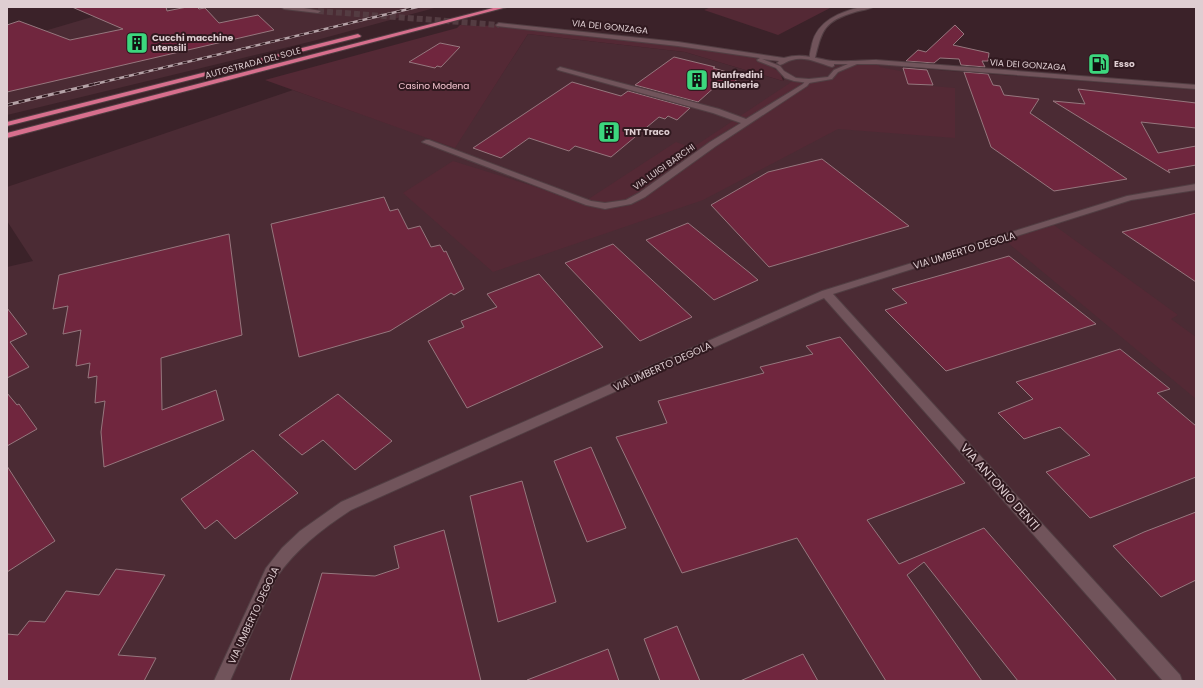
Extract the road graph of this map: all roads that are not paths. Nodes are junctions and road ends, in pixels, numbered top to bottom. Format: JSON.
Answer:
{"nodes":[{"id":1,"x":284,"y":7,"type":"edge"},
{"id":2,"x":474,"y":7,"type":"edge"},
{"id":3,"x":504,"y":7,"type":"edge"},
{"id":4,"x":870,"y":7,"type":"edge"},
{"id":5,"x":318,"y":11,"type":"dead end"},
{"id":6,"x":443,"y":15,"type":"dead end"},
{"id":7,"x":499,"y":25,"type":"tunnel mouth"},
{"id":8,"x":367,"y":34,"type":"dead end"},
{"id":9,"x":719,"y":50,"type":"junction"},
{"id":10,"x":812,"y":58,"type":"junction"},
{"id":11,"x":784,"y":60,"type":"junction"},
{"id":12,"x":826,"y":62,"type":"junction"},
{"id":13,"x":860,"y":62,"type":"junction"},
{"id":14,"x":778,"y":67,"type":"junction"},
{"id":15,"x":560,"y":69,"type":"dead end"},
{"id":16,"x":836,"y":72,"type":"junction"},
{"id":17,"x":808,"y":81,"type":"junction"},
{"id":18,"x":1196,"y":87,"type":"edge"},
{"id":19,"x":747,"y":122,"type":"junction"},
{"id":20,"x":7,"y":124,"type":"edge"},
{"id":21,"x":7,"y":136,"type":"edge"},
{"id":22,"x":426,"y":142,"type":"dead end"},
{"id":23,"x":1196,"y":187,"type":"edge"},
{"id":24,"x":826,"y":293,"type":"junction"},
{"id":25,"x":222,"y":681,"type":"edge"},
{"id":26,"x":1174,"y":681,"type":"edge"}],
"edges":[{"from":1,"to":5,"type":"street"},
{"from":2,"to":6,"type":"highway"},
{"from":3,"to":21,"type":"highway","name":"AUTOSTRADA DEL SOLE"},
{"from":4,"to":10,"type":"street"},
{"from":7,"to":9,"type":"street","name":"VIA DEI GONZAGA"},
{"from":8,"to":20,"type":"highway","name":"AUTOSTRADA DEL SOLE"},
{"from":9,"to":11,"type":"street","name":"VIA DEI GONZAGA"},
{"from":9,"to":14,"type":"street","name":"VIA DEI GONZAGA"},
{"from":10,"to":11,"type":"street","name":"VIA DEI GONZAGA"},
{"from":10,"to":12,"type":"street","name":"VIA DEI GONZAGA"},
{"from":11,"to":14,"type":"street"},
{"from":12,"to":13,"type":"street","name":"VIA DEI GONZAGA"},
{"from":12,"to":16,"type":"street","name":"VIA DEI GONZAGA"},
{"from":13,"to":16,"type":"street","name":"VIA DEI GONZAGA"},
{"from":13,"to":18,"type":"street","name":"VIA DEI GONZAGA"},
{"from":14,"to":17,"type":"street","name":"VIA DEI GONZAGA"},
{"from":15,"to":19,"type":"street"},
{"from":16,"to":17,"type":"street","name":"VIA DEI GONZAGA"},
{"from":17,"to":19,"type":"street","name":"VIA LUIGI BARCHI"},
{"from":19,"to":22,"type":"street","name":"VIA LUIGI BARCHI"},
{"from":23,"to":24,"type":"street","name":"VIA UMBERTO DEGOLA"},
{"from":24,"to":25,"type":"street","name":"VIA UMBERTO DEGOLA"},
{"from":24,"to":26,"type":"street","name":"VIA ANTONIO DENTI"}]}
